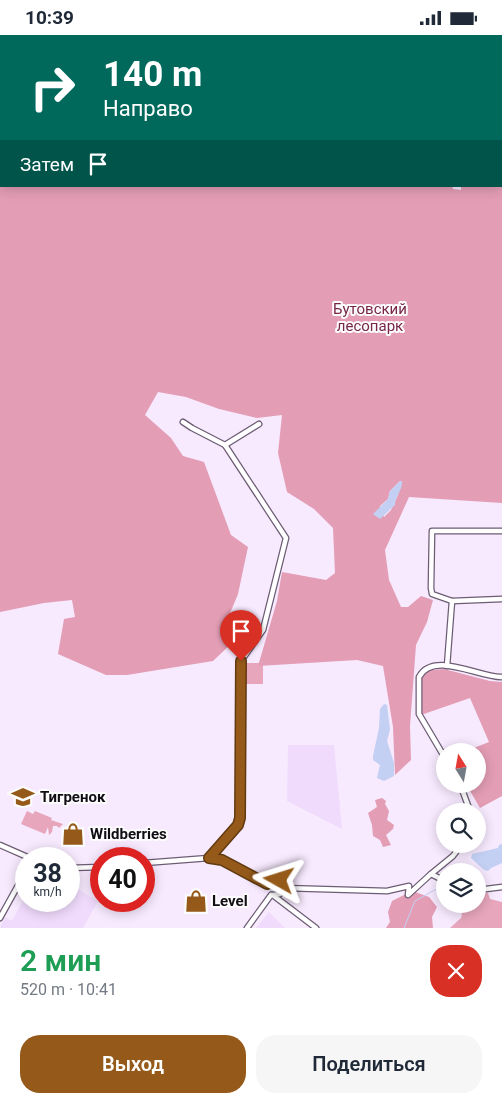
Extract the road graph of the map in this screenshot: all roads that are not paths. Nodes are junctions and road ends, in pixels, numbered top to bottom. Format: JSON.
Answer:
{"nodes":[{"id":1,"x":183,"y":422,"type":"dead end"},
{"id":2,"x":259,"y":424,"type":"dead end"},
{"id":3,"x":225,"y":445,"type":"junction"},
{"id":4,"x":502,"y":531,"type":"edge"},
{"id":5,"x":502,"y":599,"type":"edge"},
{"id":6,"x":452,"y":601,"type":"junction"},
{"id":7,"x":447,"y":665,"type":"junction"},
{"id":8,"x":502,"y":677,"type":"edge"},
{"id":9,"x":436,"y":743,"type":"edge"},
{"id":10,"x":0,"y":845,"type":"edge"},
{"id":11,"x":15,"y":852,"type":"edge"},
{"id":12,"x":455,"y":853,"type":"edge"},
{"id":13,"x":209,"y":858,"type":"junction"},
{"id":14,"x":155,"y":862,"type":"edge"},
{"id":15,"x":431,"y":874,"type":"junction"},
{"id":16,"x":436,"y":876,"type":"edge"},
{"id":17,"x":267,"y":884,"type":"junction"},
{"id":18,"x":502,"y":887,"type":"edge"},
{"id":19,"x":283,"y":888,"type":"junction"},
{"id":20,"x":486,"y":889,"type":"edge"},
{"id":21,"x":15,"y":891,"type":"edge"},
{"id":22,"x":272,"y":895,"type":"junction"},
{"id":23,"x":0,"y":918,"type":"edge"},
{"id":24,"x":247,"y":928,"type":"edge"},
{"id":25,"x":316,"y":928,"type":"edge"}],
"edges":[{"from":1,"to":3,"type":"street"},
{"from":2,"to":3,"type":"street"},
{"from":3,"to":13,"type":"street"},
{"from":4,"to":6,"type":"street"},
{"from":5,"to":6,"type":"street"},
{"from":6,"to":7,"type":"street"},
{"from":7,"to":8,"type":"street"},
{"from":7,"to":9,"type":"street"},
{"from":10,"to":11,"type":"street"},
{"from":12,"to":15,"type":"street"},
{"from":13,"to":14,"type":"street"},
{"from":13,"to":17,"type":"street"},
{"from":15,"to":16,"type":"street"},
{"from":15,"to":19,"type":"street"},
{"from":17,"to":19,"type":"street"},
{"from":17,"to":22,"type":"street"},
{"from":18,"to":20,"type":"street"},
{"from":19,"to":22,"type":"street"},
{"from":21,"to":23,"type":"street"},
{"from":22,"to":24,"type":"street"},
{"from":22,"to":25,"type":"street"}]}
